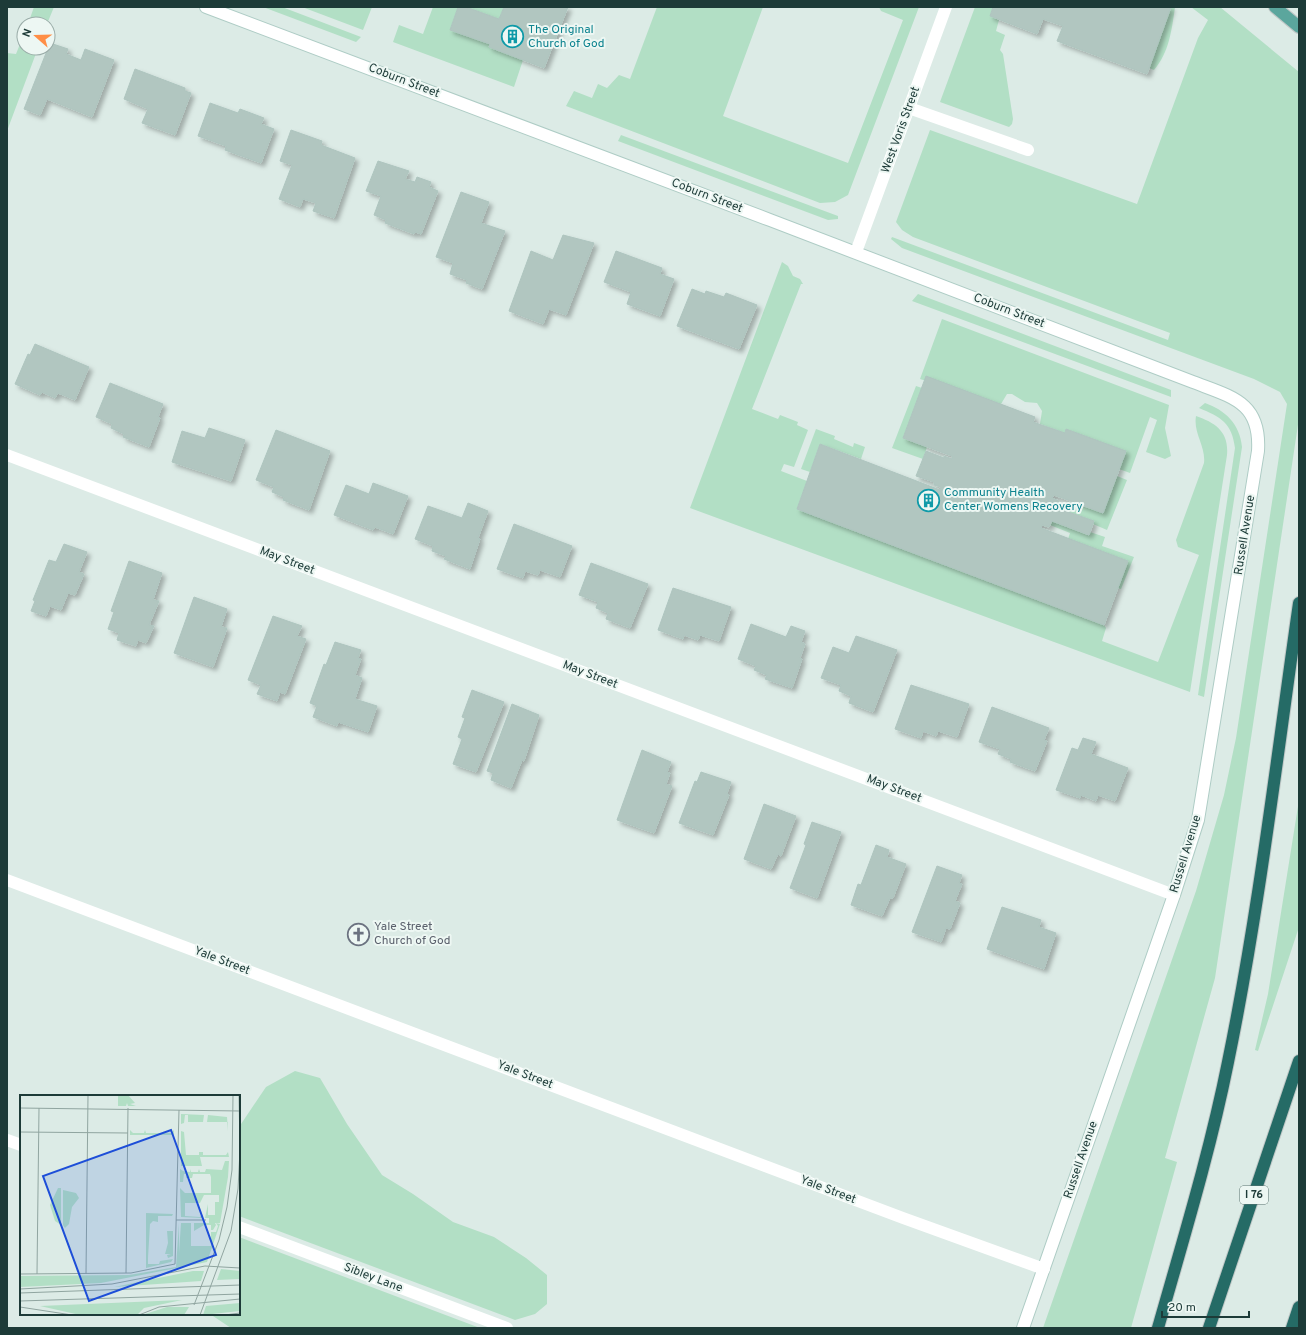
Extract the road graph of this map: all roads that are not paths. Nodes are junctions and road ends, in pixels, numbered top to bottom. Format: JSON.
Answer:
{"nodes":[{"id":1,"x":206,"y":7,"type":"edge"},
{"id":2,"x":946,"y":7,"type":"edge"},
{"id":3,"x":1274,"y":7,"type":"edge"},
{"id":4,"x":1299,"y":28,"type":"edge"},
{"id":5,"x":909,"y":108,"type":"junction"},
{"id":6,"x":1028,"y":150,"type":"dead end"},
{"id":7,"x":856,"y":252,"type":"junction"},
{"id":8,"x":1206,"y":387,"type":"joint"},
{"id":9,"x":7,"y":455,"type":"edge"},
{"id":10,"x":1299,"y":603,"type":"edge"},
{"id":11,"x":7,"y":880,"type":"edge"},
{"id":12,"x":1174,"y":895,"type":"junction"},
{"id":13,"x":1299,"y":1062,"type":"edge"},
{"id":14,"x":7,"y":1140,"type":"edge"},
{"id":15,"x":20,"y":1146,"type":"edge"},
{"id":16,"x":240,"y":1227,"type":"edge"},
{"id":17,"x":1044,"y":1269,"type":"junction"},
{"id":18,"x":1299,"y":1307,"type":"edge"},
{"id":19,"x":507,"y":1328,"type":"edge"},
{"id":20,"x":1023,"y":1328,"type":"edge"},
{"id":21,"x":1158,"y":1328,"type":"edge"},
{"id":22,"x":1209,"y":1328,"type":"edge"},
{"id":23,"x":1292,"y":1328,"type":"edge"}],
"edges":[{"from":1,"to":7,"type":"street","name":"Coburn Street"},
{"from":2,"to":5,"type":"street","name":"West Voris Street"},
{"from":3,"to":4,"type":"main road"},
{"from":5,"to":6,"type":"street"},
{"from":5,"to":7,"type":"street","name":"West Voris Street"},
{"from":7,"to":8,"type":"street","name":"Coburn Street"},
{"from":8,"to":12,"type":"street","name":"Russell Avenue"},
{"from":9,"to":12,"type":"street","name":"May Street"},
{"from":10,"to":21,"type":"highway"},
{"from":11,"to":17,"type":"street","name":"Yale Street"},
{"from":12,"to":17,"type":"street","name":"Russell Avenue"},
{"from":13,"to":22,"type":"highway","number":"I 76"},
{"from":14,"to":15,"type":"street"},
{"from":16,"to":19,"type":"street","name":"Sibley Lane"},
{"from":17,"to":20,"type":"street","name":"Russell Avenue"},
{"from":18,"to":23,"type":"highway"}]}
